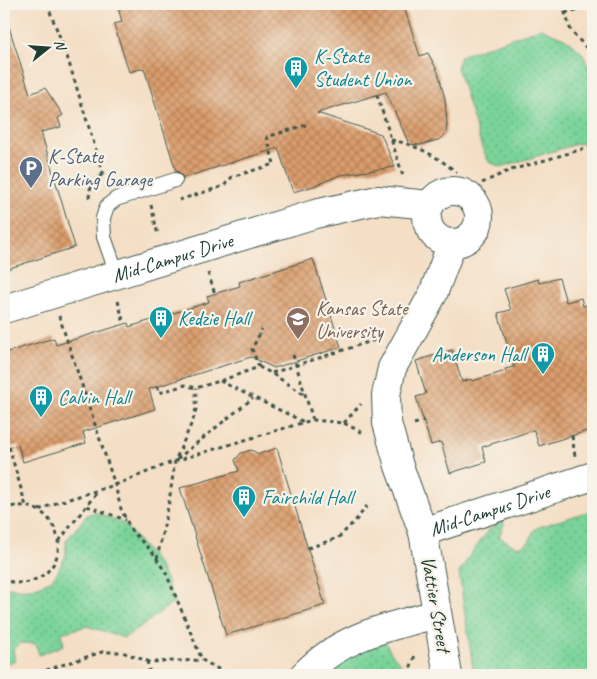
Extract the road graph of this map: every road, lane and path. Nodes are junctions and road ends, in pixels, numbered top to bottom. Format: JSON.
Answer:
{"nodes":[{"id":1,"x":47,"y":4,"type":"edge"},
{"id":2,"x":562,"y":4,"type":"edge"},
{"id":3,"x":593,"y":5,"type":"edge"},
{"id":4,"x":565,"y":13,"type":"junction"},
{"id":5,"x":593,"y":55,"type":"edge"},
{"id":6,"x":377,"y":95,"type":"dead end"},
{"id":7,"x":309,"y":124,"type":"dead end"},
{"id":8,"x":391,"y":140,"type":"junction"},
{"id":9,"x":593,"y":146,"type":"edge"},
{"id":10,"x":103,"y":173,"type":"dead end"},
{"id":11,"x":457,"y":173,"type":"dead end"},
{"id":12,"x":175,"y":180,"type":"dead end"},
{"id":13,"x":404,"y":182,"type":"dead end"},
{"id":14,"x":482,"y":182,"type":"dead end"},
{"id":15,"x":178,"y":200,"type":"dead end"},
{"id":16,"x":160,"y":205,"type":"dead end"},
{"id":17,"x":430,"y":205,"type":"junction"},
{"id":18,"x":152,"y":208,"type":"dead end"},
{"id":19,"x":452,"y":243,"type":"junction"},
{"id":20,"x":206,"y":265,"type":"dead end"},
{"id":21,"x":117,"y":283,"type":"junction"},
{"id":22,"x":215,"y":294,"type":"dead end"},
{"id":23,"x":4,"y":309,"type":"edge"},
{"id":24,"x":57,"y":310,"type":"dead end"},
{"id":25,"x":124,"y":324,"type":"dead end"},
{"id":26,"x":262,"y":329,"type":"dead end"},
{"id":27,"x":386,"y":337,"type":"dead end"},
{"id":28,"x":293,"y":355,"type":"dead end"},
{"id":29,"x":296,"y":365,"type":"junction"},
{"id":30,"x":259,"y":367,"type":"junction"},
{"id":31,"x":271,"y":373,"type":"junction"},
{"id":32,"x":220,"y":381,"type":"junction"},
{"id":33,"x":157,"y":386,"type":"dead end"},
{"id":34,"x":196,"y":388,"type":"junction"},
{"id":35,"x":304,"y":395,"type":"junction"},
{"id":36,"x":253,"y":398,"type":"junction"},
{"id":37,"x":362,"y":403,"type":"dead end"},
{"id":38,"x":313,"y":420,"type":"junction"},
{"id":39,"x":305,"y":422,"type":"junction"},
{"id":40,"x":344,"y":423,"type":"junction"},
{"id":41,"x":365,"y":433,"type":"dead end"},
{"id":42,"x":572,"y":436,"type":"dead end"},
{"id":43,"x":9,"y":447,"type":"dead end"},
{"id":44,"x":174,"y":461,"type":"junction"},
{"id":45,"x":584,"y":469,"type":"edge"},
{"id":46,"x":115,"y":485,"type":"junction"},
{"id":47,"x":98,"y":491,"type":"junction"},
{"id":48,"x":26,"y":506,"type":"junction"},
{"id":49,"x":87,"y":506,"type":"junction"},
{"id":50,"x":367,"y":506,"type":"dead end"},
{"id":51,"x":4,"y":509,"type":"edge"},
{"id":52,"x":39,"y":510,"type":"junction"},
{"id":53,"x":127,"y":520,"type":"junction"},
{"id":54,"x":424,"y":532,"type":"junction"},
{"id":55,"x":59,"y":542,"type":"junction"},
{"id":56,"x":308,"y":548,"type":"dead end"},
{"id":57,"x":157,"y":559,"type":"junction"},
{"id":58,"x":4,"y":579,"type":"edge"},
{"id":59,"x":437,"y":614,"type":"junction"},
{"id":60,"x":415,"y":655,"type":"dead end"},
{"id":61,"x":202,"y":660,"type":"junction"},
{"id":62,"x":146,"y":661,"type":"junction"},
{"id":63,"x":31,"y":675,"type":"edge"},
{"id":64,"x":150,"y":675,"type":"edge"},
{"id":65,"x":229,"y":675,"type":"edge"},
{"id":66,"x":304,"y":675,"type":"edge"},
{"id":67,"x":408,"y":675,"type":"edge"},
{"id":68,"x":448,"y":675,"type":"edge"}],
"edges":[{"from":1,"to":10,"type":"path"},
{"from":2,"to":4,"type":"path"},
{"from":3,"to":4,"type":"path"},
{"from":4,"to":5,"type":"path"},
{"from":6,"to":8,"type":"path"},
{"from":7,"to":15,"type":"path"},
{"from":8,"to":11,"type":"path"},
{"from":8,"to":13,"type":"path"},
{"from":9,"to":14,"type":"path"},
{"from":12,"to":21,"type":"lane"},
{"from":16,"to":18,"type":"path"},
{"from":17,"to":19,"type":"street"},
{"from":17,"to":19,"type":"street"},
{"from":17,"to":21,"type":"street","name":"Mid-Campus Drive"},
{"from":19,"to":54,"type":"street","name":"Mid-Campus Drive"},
{"from":20,"to":22,"type":"path"},
{"from":21,"to":23,"type":"street","name":"Mid-Campus Drive"},
{"from":21,"to":25,"type":"path"},
{"from":24,"to":46,"type":"path"},
{"from":26,"to":30,"type":"path"},
{"from":27,"to":29,"type":"path"},
{"from":28,"to":29,"type":"path"},
{"from":29,"to":31,"type":"path"},
{"from":29,"to":35,"type":"path"},
{"from":30,"to":31,"type":"path"},
{"from":30,"to":32,"type":"path"},
{"from":31,"to":35,"type":"path"},
{"from":32,"to":34,"type":"path"},
{"from":32,"to":36,"type":"path"},
{"from":33,"to":34,"type":"path"},
{"from":34,"to":44,"type":"path"},
{"from":35,"to":38,"type":"path"},
{"from":36,"to":39,"type":"path"},
{"from":36,"to":44,"type":"path"},
{"from":37,"to":40,"type":"path"},
{"from":38,"to":39,"type":"path"},
{"from":38,"to":40,"type":"path"},
{"from":39,"to":44,"type":"path"},
{"from":40,"to":41,"type":"path"},
{"from":42,"to":45,"type":"path"},
{"from":43,"to":48,"type":"path"},
{"from":44,"to":46,"type":"path"},
{"from":44,"to":57,"type":"path"},
{"from":45,"to":54,"type":"street","name":"Mid-Campus Drive"},
{"from":46,"to":47,"type":"path"},
{"from":46,"to":53,"type":"path"},
{"from":47,"to":49,"type":"path"},
{"from":47,"to":52,"type":"path"},
{"from":48,"to":51,"type":"path"},
{"from":48,"to":52,"type":"path"},
{"from":49,"to":53,"type":"path"},
{"from":49,"to":55,"type":"path"},
{"from":50,"to":56,"type":"path"},
{"from":52,"to":55,"type":"path"},
{"from":53,"to":57,"type":"path"},
{"from":54,"to":59,"type":"street","name":"Vattier Street"},
{"from":55,"to":58,"type":"path"},
{"from":57,"to":61,"type":"path"},
{"from":59,"to":66,"type":"street"},
{"from":59,"to":68,"type":"street","name":"Vattier Street"},
{"from":60,"to":67,"type":"path"},
{"from":61,"to":62,"type":"path"},
{"from":61,"to":65,"type":"path"},
{"from":62,"to":63,"type":"path"},
{"from":62,"to":64,"type":"path"}]}
